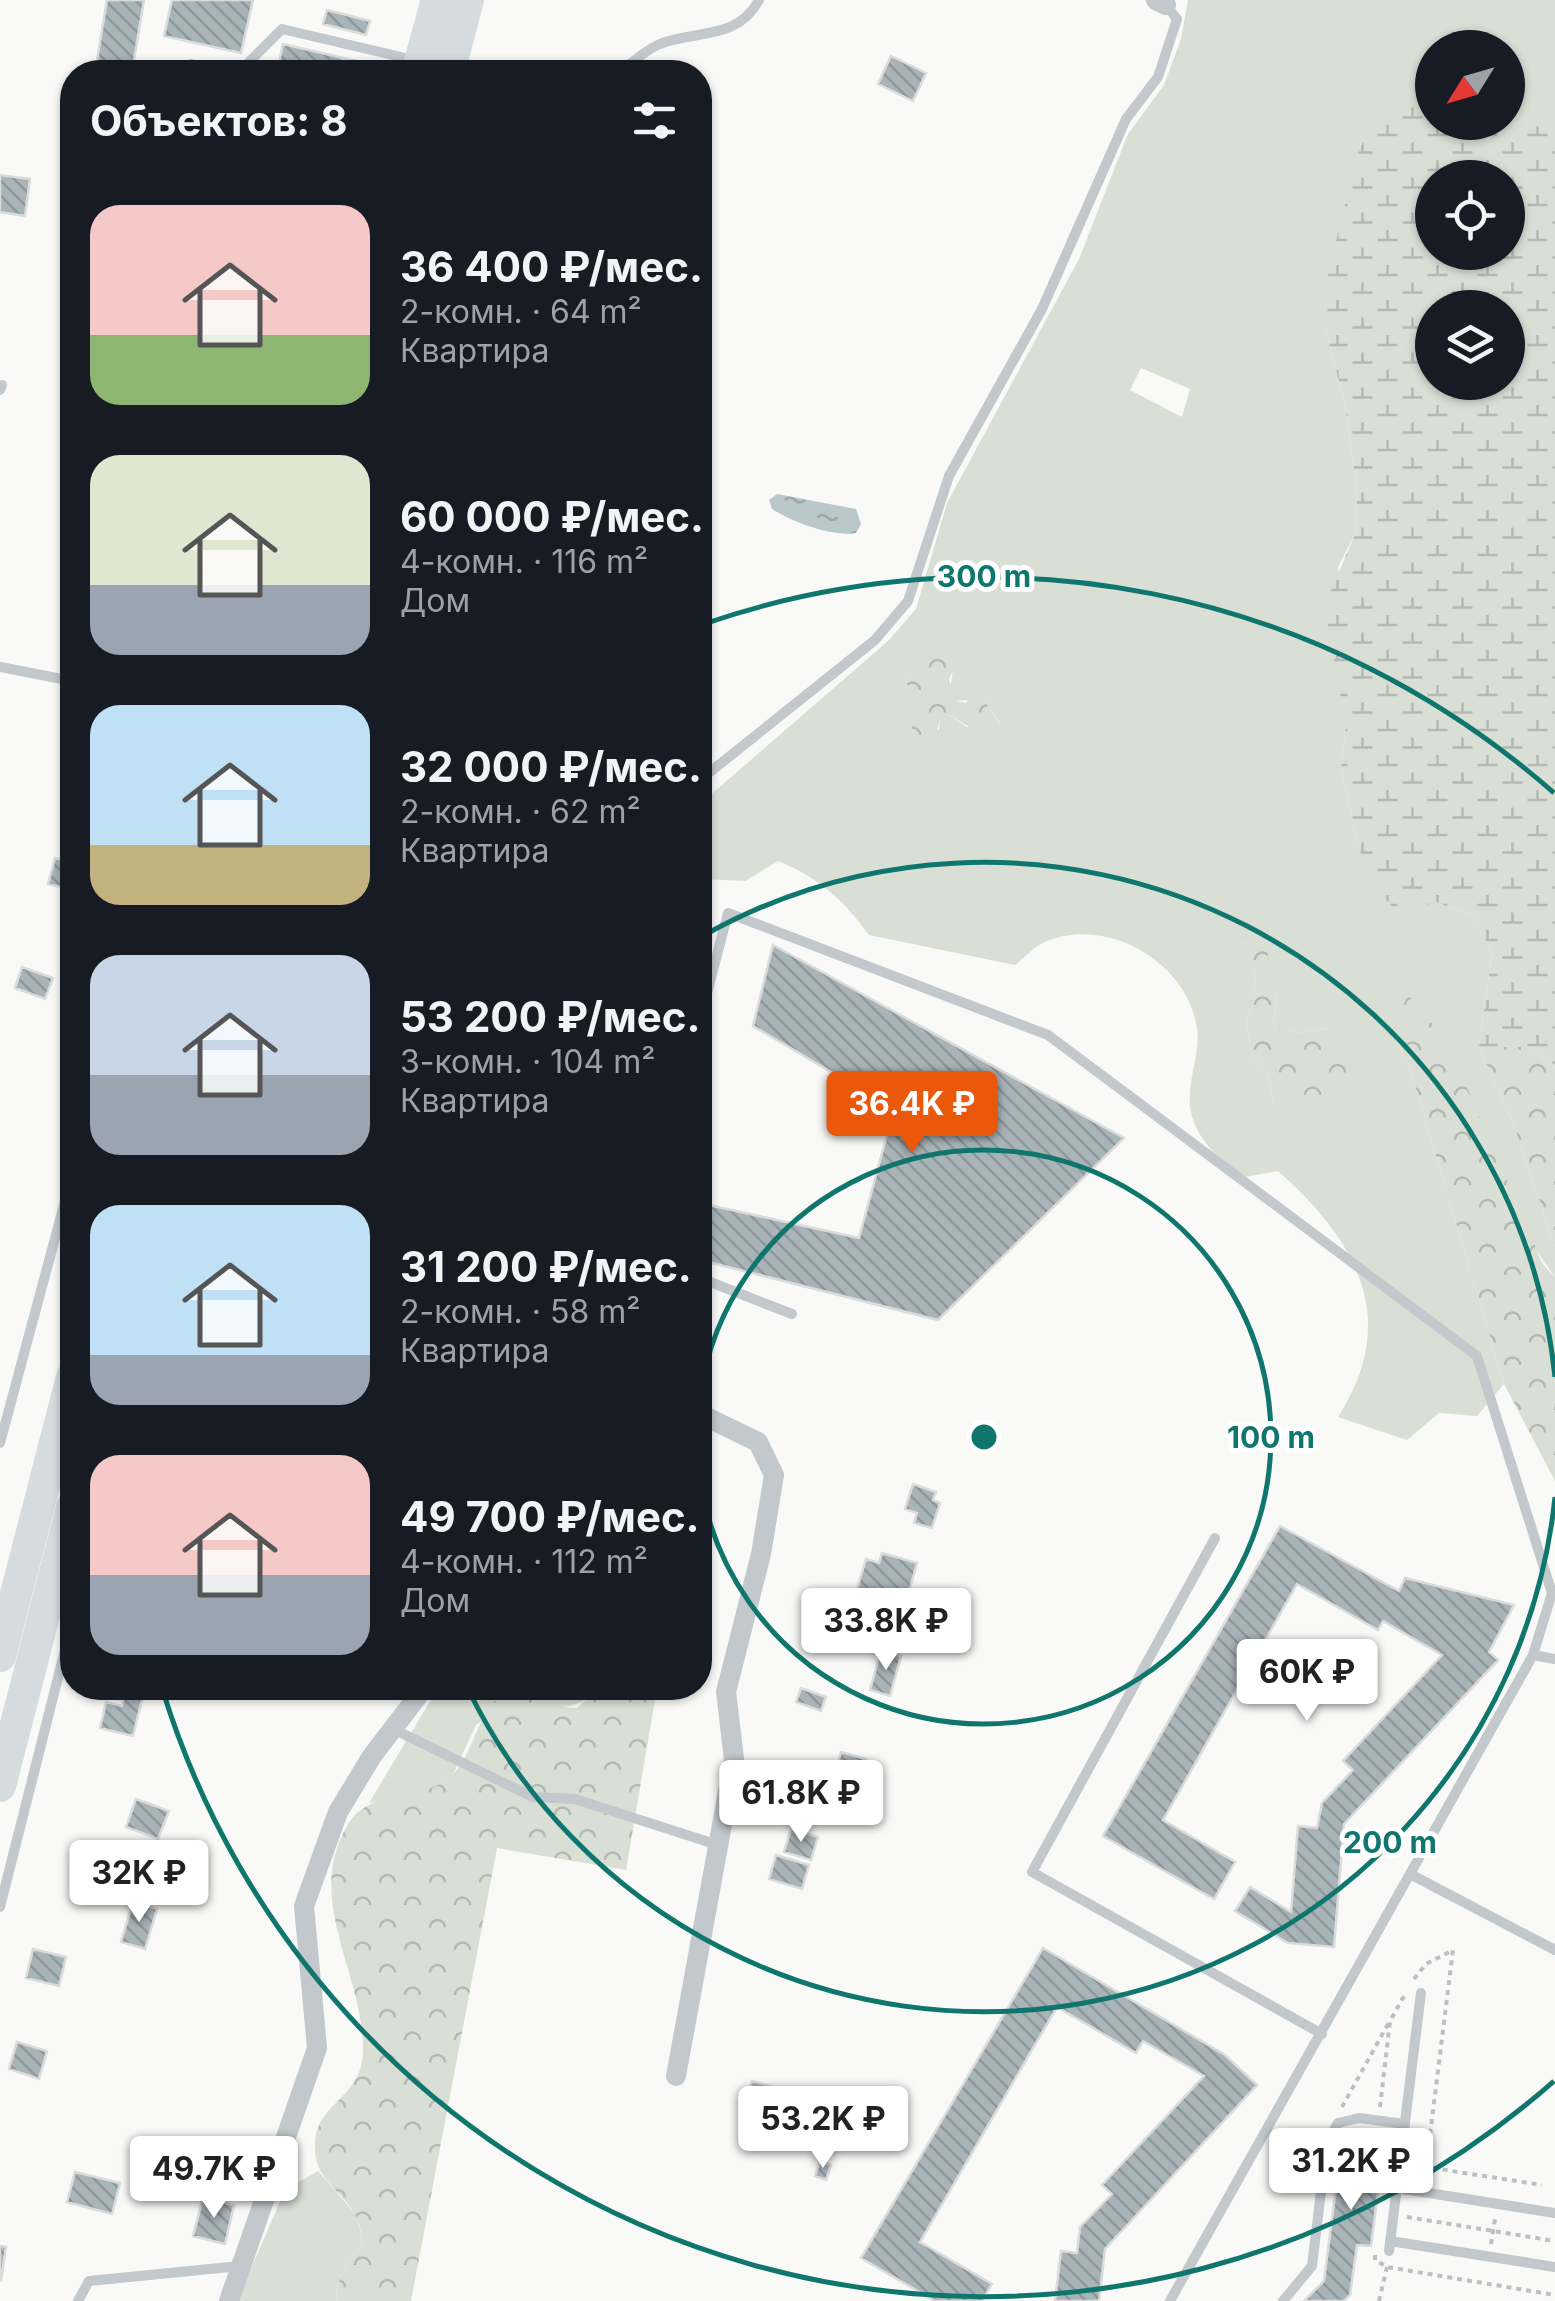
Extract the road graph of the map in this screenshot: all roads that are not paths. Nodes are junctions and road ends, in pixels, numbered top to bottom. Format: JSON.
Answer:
{"nodes":[{"id":1,"x":437,"y":0,"type":"edge"},
{"id":2,"x":468,"y":0,"type":"edge"},
{"id":3,"x":759,"y":0,"type":"edge"},
{"id":4,"x":1161,"y":3,"type":"edge"},
{"id":5,"x":251,"y":60,"type":"edge"},
{"id":6,"x":396,"y":60,"type":"edge"},
{"id":7,"x":430,"y":60,"type":"edge"},
{"id":8,"x":434,"y":60,"type":"edge"},
{"id":9,"x":638,"y":60,"type":"edge"},
{"id":10,"x":0,"y":667,"type":"edge"},
{"id":11,"x":60,"y":679,"type":"edge"},
{"id":12,"x":712,"y":770,"type":"edge"},
{"id":13,"x":712,"y":974,"type":"edge"},
{"id":14,"x":60,"y":1220,"type":"edge"},
{"id":15,"x":712,"y":1283,"type":"edge"},
{"id":16,"x":792,"y":1314,"type":"dead end"},
{"id":17,"x":712,"y":1420,"type":"edge"},
{"id":18,"x":60,"y":1424,"type":"edge"},
{"id":19,"x":0,"y":1444,"type":"edge"},
{"id":20,"x":1215,"y":1538,"type":"dead end"},
{"id":21,"x":60,"y":1554,"type":"edge"},
{"id":22,"x":0,"y":1656,"type":"edge"},
{"id":23,"x":1534,"y":1656,"type":"junction"},
{"id":24,"x":1555,"y":1659,"type":"edge"},
{"id":25,"x":60,"y":1670,"type":"edge"},
{"id":26,"x":415,"y":1700,"type":"edge"},
{"id":27,"x":393,"y":1729,"type":"junction"},
{"id":28,"x":0,"y":1786,"type":"edge"},
{"id":29,"x":718,"y":1846,"type":"junction"},
{"id":30,"x":1412,"y":1875,"type":"junction"},
{"id":31,"x":0,"y":1907,"type":"edge"},
{"id":32,"x":1555,"y":1950,"type":"edge"},
{"id":33,"x":1421,"y":1993,"type":"dead end"},
{"id":34,"x":1322,"y":2034,"type":"junction"},
{"id":35,"x":676,"y":2076,"type":"dead end"},
{"id":36,"x":1405,"y":2124,"type":"junction"},
{"id":37,"x":1397,"y":2188,"type":"junction"},
{"id":38,"x":1555,"y":2213,"type":"edge"},
{"id":39,"x":240,"y":2266,"type":"junction"},
{"id":40,"x":1555,"y":2267,"type":"edge"},
{"id":41,"x":78,"y":2301,"type":"edge"},
{"id":42,"x":229,"y":2301,"type":"edge"},
{"id":43,"x":1170,"y":2301,"type":"edge"},
{"id":44,"x":1283,"y":2301,"type":"edge"}],
"edges":[{"from":1,"to":7,"type":"highway"},
{"from":2,"to":8,"type":"highway"},
{"from":3,"to":9,"type":"lane"},
{"from":4,"to":12,"type":"lane"},
{"from":5,"to":6,"type":"lane"},
{"from":10,"to":11,"type":"lane"},
{"from":13,"to":23,"type":"lane"},
{"from":14,"to":19,"type":"lane"},
{"from":15,"to":16,"type":"lane"},
{"from":17,"to":29,"type":"street"},
{"from":18,"to":22,"type":"highway"},
{"from":20,"to":34,"type":"lane"},
{"from":21,"to":28,"type":"highway"},
{"from":23,"to":24,"type":"lane"},
{"from":23,"to":30,"type":"lane"},
{"from":25,"to":31,"type":"lane"},
{"from":26,"to":27,"type":"street"},
{"from":27,"to":29,"type":"lane"},
{"from":27,"to":39,"type":"street"},
{"from":29,"to":35,"type":"street"},
{"from":30,"to":32,"type":"lane"},
{"from":30,"to":34,"type":"lane"},
{"from":33,"to":36,"type":"lane"},
{"from":34,"to":43,"type":"lane"},
{"from":36,"to":37,"type":"lane"},
{"from":36,"to":44,"type":"lane"},
{"from":37,"to":38,"type":"lane"},
{"from":37,"to":40,"type":"lane"},
{"from":39,"to":41,"type":"lane"},
{"from":39,"to":42,"type":"street"}]}
